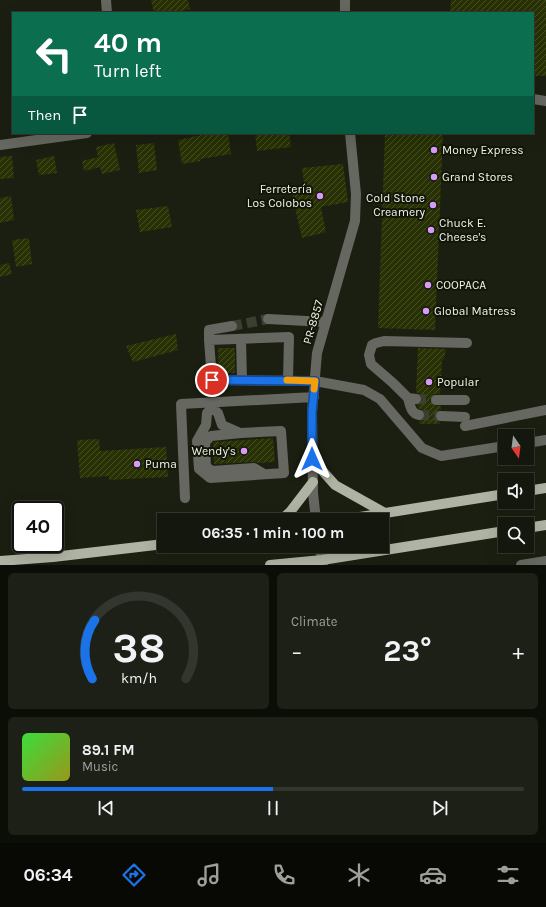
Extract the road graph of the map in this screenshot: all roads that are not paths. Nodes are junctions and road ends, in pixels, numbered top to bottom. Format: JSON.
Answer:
{"nodes":[{"id":1,"x":106,"y":0,"type":"edge"},
{"id":2,"x":345,"y":0,"type":"edge"},
{"id":3,"x":107,"y":12,"type":"edge"},
{"id":4,"x":345,"y":12,"type":"edge"},
{"id":5,"x":534,"y":99,"type":"edge"},
{"id":6,"x":546,"y":101,"type":"edge"},
{"id":7,"x":80,"y":134,"type":"edge"},
{"id":8,"x":350,"y":134,"type":"edge"},
{"id":9,"x":0,"y":145,"type":"edge"},
{"id":10,"x":268,"y":319,"type":"tunnel mouth"},
{"id":11,"x":289,"y":319,"type":"junction"},
{"id":12,"x":326,"y":322,"type":"junction"},
{"id":13,"x":232,"y":326,"type":"tunnel mouth"},
{"id":14,"x":288,"y":337,"type":"junction"},
{"id":15,"x":241,"y":339,"type":"junction"},
{"id":16,"x":209,"y":340,"type":"junction"},
{"id":17,"x":467,"y":343,"type":"dead end"},
{"id":18,"x":242,"y":380,"type":"junction"},
{"id":19,"x":288,"y":380,"type":"junction"},
{"id":20,"x":315,"y":381,"type":"junction"},
{"id":21,"x":314,"y":397,"type":"junction"},
{"id":22,"x":436,"y":400,"type":"tunnel mouth"},
{"id":23,"x":465,"y":400,"type":"dead end"},
{"id":24,"x":211,"y":406,"type":"junction"},
{"id":25,"x":546,"y":410,"type":"edge"},
{"id":26,"x":419,"y":415,"type":"dead end"},
{"id":27,"x":441,"y":416,"type":"tunnel mouth"},
{"id":28,"x":241,"y":433,"type":"junction"},
{"id":29,"x":546,"y":440,"type":"edge"},
{"id":30,"x":534,"y":442,"type":"edge"},
{"id":31,"x":498,"y":447,"type":"edge"},
{"id":32,"x":312,"y":459,"type":"junction"},
{"id":33,"x":264,"y":474,"type":"junction"},
{"id":34,"x":313,"y":482,"type":"junction"},
{"id":35,"x":546,"y":488,"type":"edge"},
{"id":36,"x":534,"y":490,"type":"edge"},
{"id":37,"x":498,"y":495,"type":"edge"},
{"id":38,"x":185,"y":498,"type":"dead end"},
{"id":39,"x":289,"y":513,"type":"edge"},
{"id":40,"x":315,"y":513,"type":"edge"},
{"id":41,"x":385,"y":513,"type":"joint"},
{"id":42,"x":546,"y":525,"type":"edge"},
{"id":43,"x":534,"y":527,"type":"edge"},
{"id":44,"x":498,"y":532,"type":"edge"},
{"id":45,"x":157,"y":545,"type":"edge"},
{"id":46,"x":0,"y":561,"type":"edge"},
{"id":47,"x":546,"y":561,"type":"edge"},
{"id":48,"x":323,"y":562,"type":"edge"},
{"id":49,"x":534,"y":564,"type":"edge"},
{"id":50,"x":270,"y":565,"type":"edge"},
{"id":51,"x":520,"y":565,"type":"edge"}],
"edges":[{"from":1,"to":3,"type":"street"},
{"from":2,"to":4,"type":"street"},
{"from":5,"to":6,"type":"street"},
{"from":7,"to":9,"type":"street"},
{"from":8,"to":12,"type":"street","name":"PR-8857"},
{"from":10,"to":11,"type":"street"},
{"from":11,"to":12,"type":"street"},
{"from":11,"to":14,"type":"street"},
{"from":12,"to":20,"type":"street","name":"PR-8857"},
{"from":13,"to":16,"type":"street"},
{"from":14,"to":15,"type":"street"},
{"from":14,"to":19,"type":"street"},
{"from":15,"to":16,"type":"street"},
{"from":15,"to":18,"type":"street"},
{"from":16,"to":18,"type":"street"},
{"from":17,"to":26,"type":"street"},
{"from":18,"to":19,"type":"street"},
{"from":19,"to":20,"type":"street"},
{"from":20,"to":21,"type":"street","name":"PR-8857"},
{"from":20,"to":31,"type":"street"},
{"from":21,"to":24,"type":"street"},
{"from":21,"to":32,"type":"street","name":"PR-8857"},
{"from":22,"to":23,"type":"street"},
{"from":24,"to":28,"type":"street"},
{"from":24,"to":33,"type":"street"},
{"from":24,"to":38,"type":"street"},
{"from":25,"to":27,"type":"street"},
{"from":28,"to":33,"type":"street"},
{"from":28,"to":33,"type":"street"},
{"from":29,"to":30,"type":"street"},
{"from":32,"to":34,"type":"street","name":"PR-8857"},
{"from":32,"to":41,"type":"main road"},
{"from":34,"to":39,"type":"main road"},
{"from":34,"to":40,"type":"street","name":"PR-8857"},
{"from":35,"to":36,"type":"main road"},
{"from":37,"to":41,"type":"main road"},
{"from":42,"to":43,"type":"main road"},
{"from":44,"to":48,"type":"main road"},
{"from":45,"to":46,"type":"main road"},
{"from":47,"to":49,"type":"street"},
{"from":48,"to":50,"type":"main road"},
{"from":49,"to":51,"type":"street"}]}
